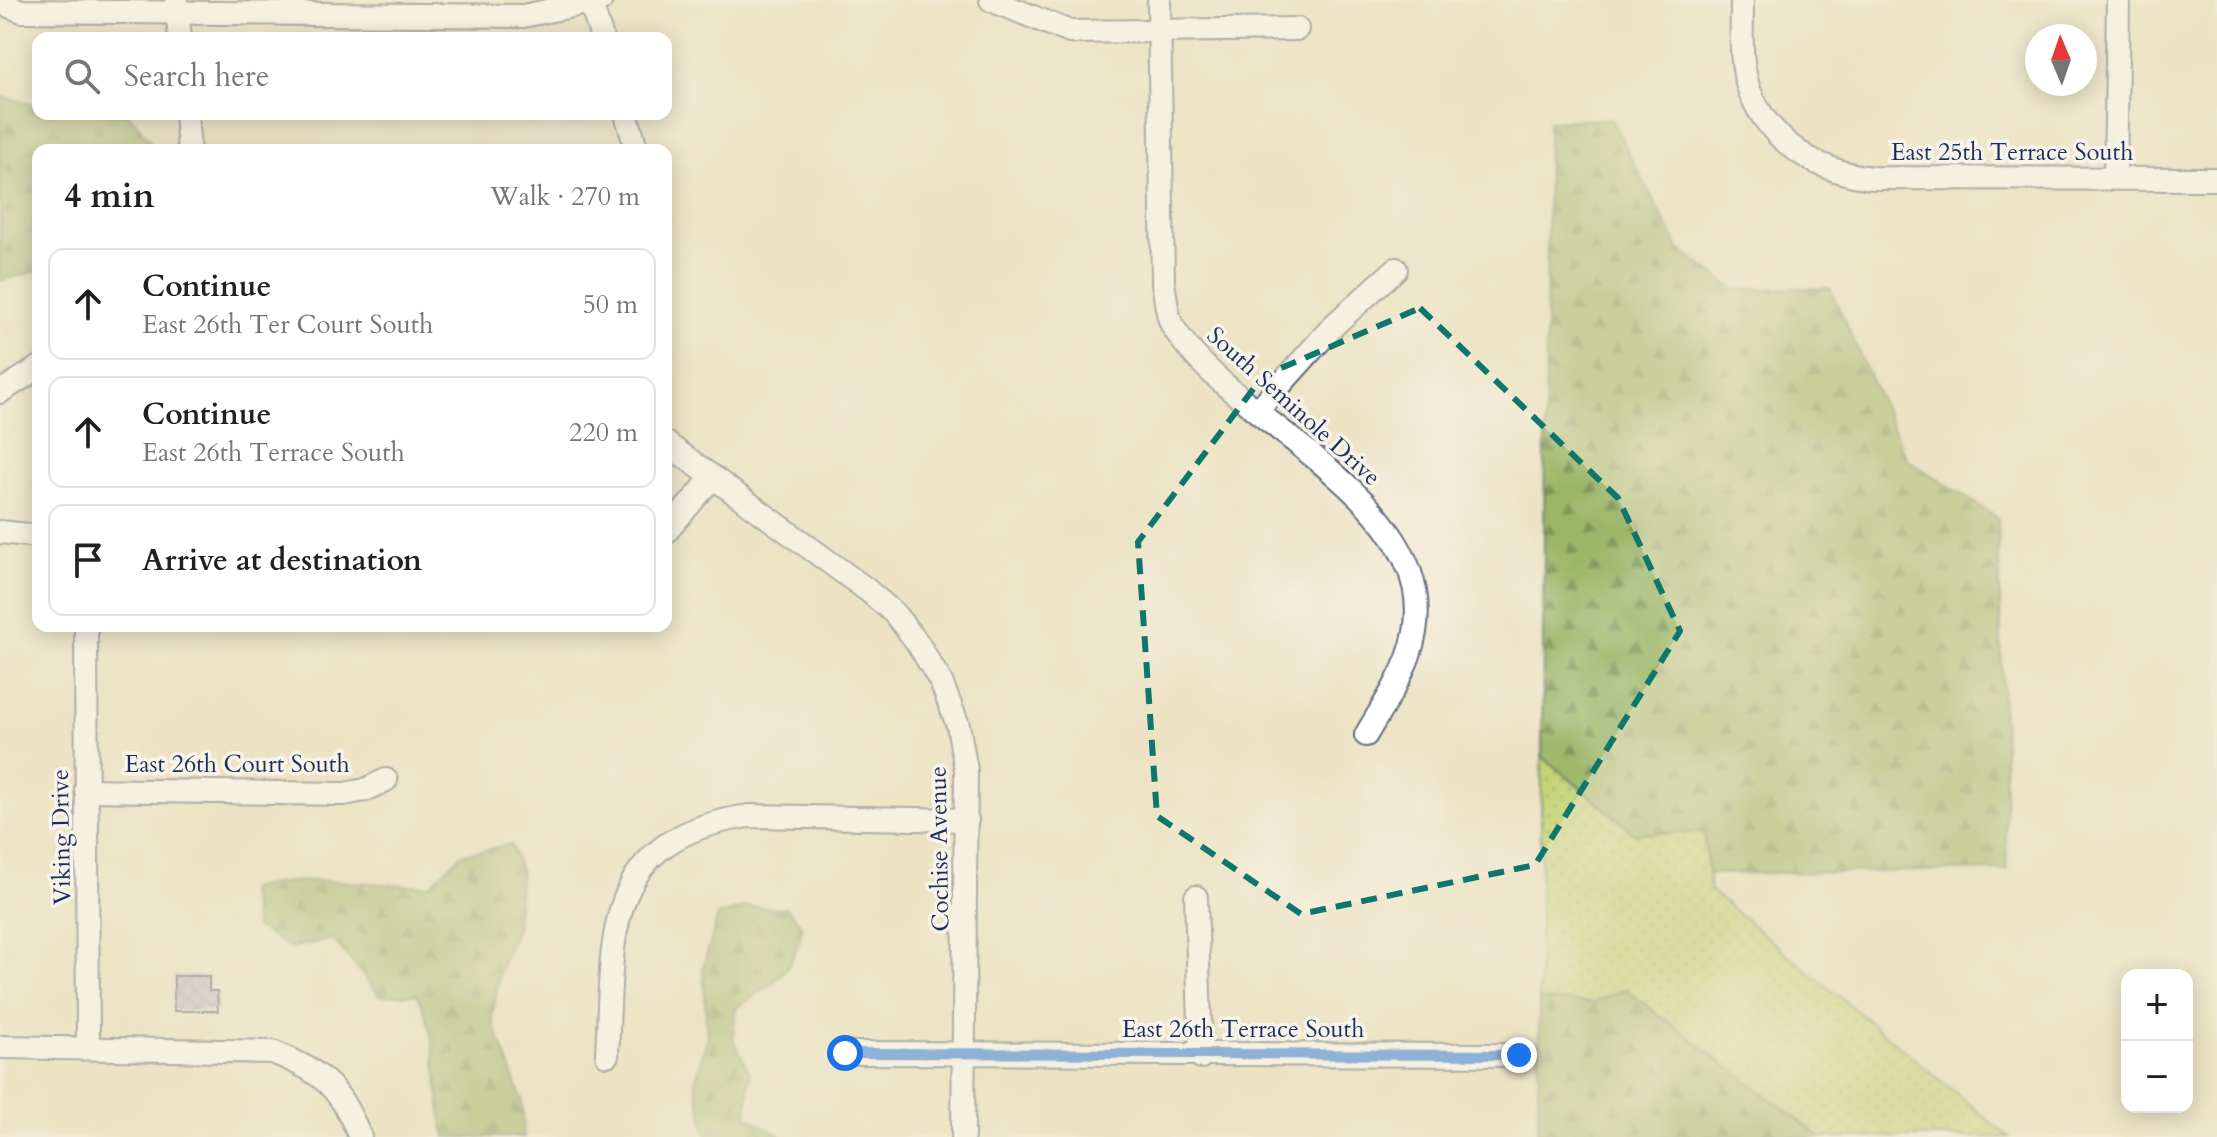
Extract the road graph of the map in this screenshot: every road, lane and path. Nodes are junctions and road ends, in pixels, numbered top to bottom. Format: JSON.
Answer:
{"nodes":[{"id":1,"x":991,"y":0,"type":"edge"},
{"id":2,"x":1159,"y":0,"type":"edge"},
{"id":3,"x":1742,"y":0,"type":"edge"},
{"id":4,"x":2118,"y":0,"type":"edge"},
{"id":5,"x":596,"y":2,"type":"edge"},
{"id":6,"x":0,"y":3,"type":"edge"},
{"id":7,"x":177,"y":7,"type":"edge"},
{"id":8,"x":1297,"y":29,"type":"dead end"},
{"id":9,"x":179,"y":32,"type":"edge"},
{"id":10,"x":601,"y":32,"type":"edge"},
{"id":11,"x":1159,"y":32,"type":"junction"},
{"id":12,"x":186,"y":120,"type":"edge"},
{"id":13,"x":628,"y":120,"type":"edge"},
{"id":14,"x":188,"y":144,"type":"edge"},
{"id":15,"x":635,"y":144,"type":"dead end"},
{"id":16,"x":2115,"y":177,"type":"junction"},
{"id":17,"x":2217,"y":179,"type":"edge"},
{"id":18,"x":1396,"y":269,"type":"dead end"},
{"id":19,"x":32,"y":372,"type":"edge"},
{"id":20,"x":0,"y":392,"type":"edge"},
{"id":21,"x":1257,"y":411,"type":"junction"},
{"id":22,"x":672,"y":447,"type":"edge"},
{"id":23,"x":713,"y":477,"type":"junction"},
{"id":24,"x":672,"y":525,"type":"edge"},
{"id":25,"x":0,"y":532,"type":"edge"},
{"id":26,"x":32,"y":535,"type":"edge"},
{"id":27,"x":86,"y":632,"type":"edge"},
{"id":28,"x":1366,"y":735,"type":"dead end"},
{"id":29,"x":386,"y":780,"type":"dead end"},
{"id":30,"x":86,"y":790,"type":"junction"},
{"id":31,"x":967,"y":820,"type":"junction"},
{"id":32,"x":1196,"y":897,"type":"dead end"},
{"id":33,"x":0,"y":1047,"type":"edge"},
{"id":34,"x":88,"y":1047,"type":"junction"},
{"id":35,"x":966,"y":1052,"type":"junction"},
{"id":36,"x":845,"y":1053,"type":"dead end"},
{"id":37,"x":607,"y":1055,"type":"dead end"},
{"id":38,"x":1519,"y":1055,"type":"dead end"},
{"id":39,"x":1201,"y":1057,"type":"junction"},
{"id":40,"x":360,"y":1137,"type":"edge"},
{"id":41,"x":963,"y":1137,"type":"edge"}],
"edges":[{"from":1,"to":11,"type":"street"},
{"from":2,"to":11,"type":"street","name":"South Seminole Drive"},
{"from":3,"to":16,"type":"street","name":"East 25th Terrace South"},
{"from":4,"to":16,"type":"street"},
{"from":5,"to":7,"type":"street"},
{"from":5,"to":10,"type":"street"},
{"from":6,"to":7,"type":"street"},
{"from":7,"to":9,"type":"street"},
{"from":8,"to":11,"type":"street"},
{"from":11,"to":21,"type":"street","name":"South Seminole Drive"},
{"from":12,"to":14,"type":"street"},
{"from":13,"to":15,"type":"street"},
{"from":16,"to":17,"type":"street","name":"East 25th Terrace South"},
{"from":18,"to":21,"type":"street"},
{"from":19,"to":20,"type":"street"},
{"from":21,"to":28,"type":"street","name":"South Seminole Drive"},
{"from":22,"to":23,"type":"street"},
{"from":23,"to":24,"type":"street"},
{"from":23,"to":31,"type":"street","name":"Cochise Avenue"},
{"from":25,"to":26,"type":"street"},
{"from":27,"to":30,"type":"street","name":"Viking Drive"},
{"from":29,"to":30,"type":"street","name":"East 26th Court South"},
{"from":30,"to":34,"type":"street","name":"Viking Drive"},
{"from":31,"to":35,"type":"street","name":"Cochise Avenue"},
{"from":31,"to":37,"type":"street"},
{"from":32,"to":39,"type":"street"},
{"from":33,"to":34,"type":"street"},
{"from":34,"to":40,"type":"street"},
{"from":35,"to":36,"type":"street","name":"East 26th Terrace South"},
{"from":35,"to":39,"type":"street","name":"East 26th Terrace South"},
{"from":35,"to":41,"type":"street","name":"Cochise Avenue"},
{"from":38,"to":39,"type":"street","name":"East 26th Terrace South"}]}
